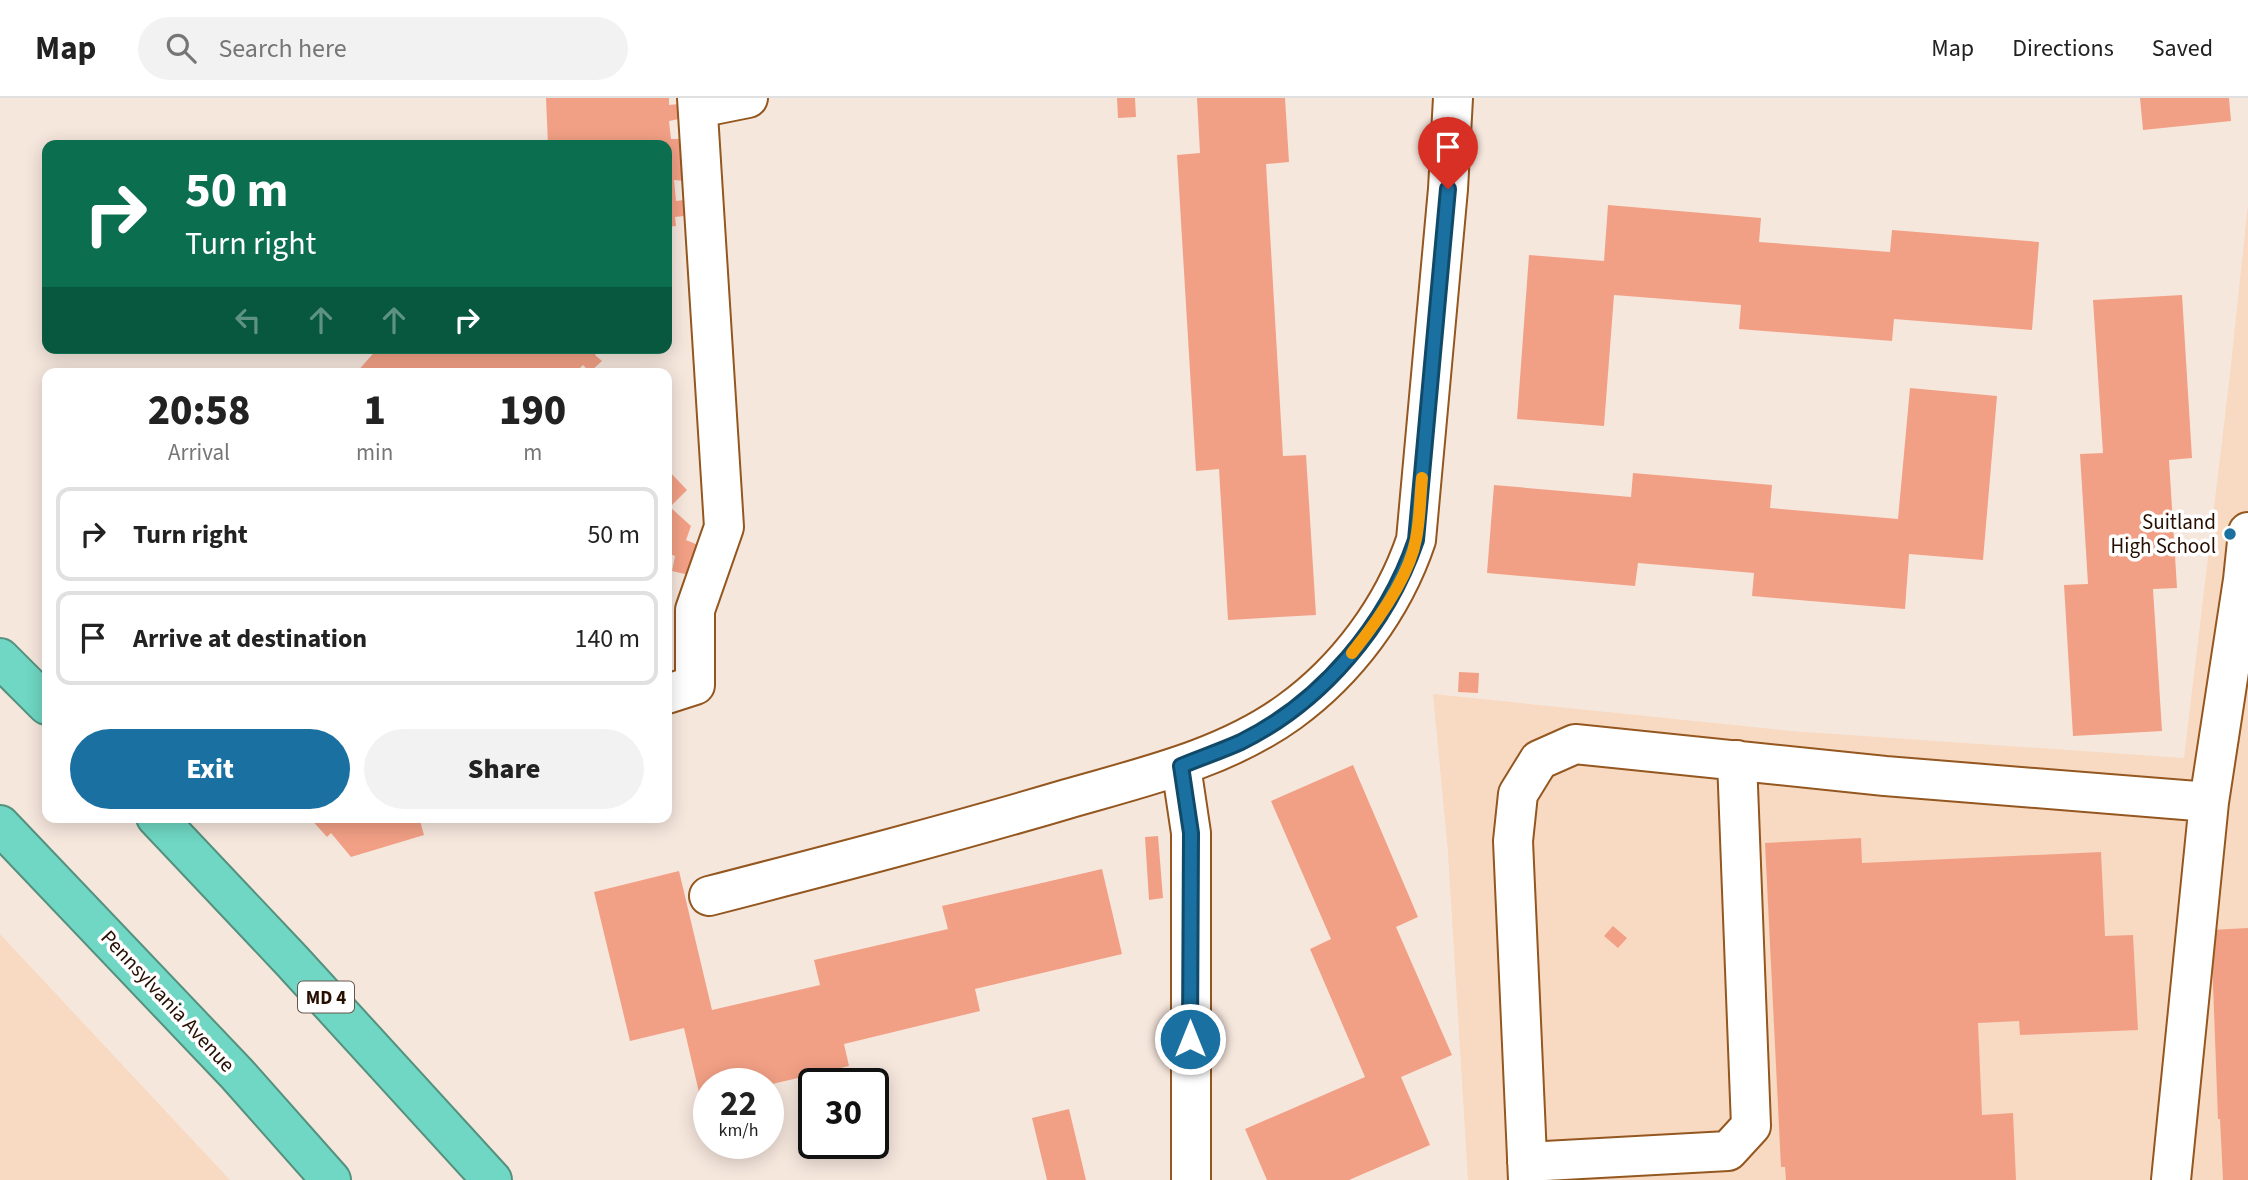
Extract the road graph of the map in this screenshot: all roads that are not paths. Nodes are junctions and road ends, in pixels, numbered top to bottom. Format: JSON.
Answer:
{"nodes":[{"id":1,"x":748,"y":98,"type":"edge"},
{"id":2,"x":1453,"y":98,"type":"edge"},
{"id":3,"x":697,"y":103,"type":"edge"},
{"id":4,"x":2248,"y":532,"type":"edge"},
{"id":5,"x":0,"y":658,"type":"edge"},
{"id":6,"x":672,"y":692,"type":"edge"},
{"id":7,"x":42,"y":700,"type":"edge"},
{"id":8,"x":1737,"y":760,"type":"junction"},
{"id":9,"x":1181,"y":766,"type":"junction"},
{"id":10,"x":2209,"y":802,"type":"junction"},
{"id":11,"x":162,"y":823,"type":"edge"},
{"id":12,"x":0,"y":825,"type":"edge"},
{"id":13,"x":709,"y":895,"type":"dead end"},
{"id":14,"x":1528,"y":1171,"type":"edge"},
{"id":15,"x":331,"y":1180,"type":"edge"},
{"id":16,"x":492,"y":1180,"type":"edge"},
{"id":17,"x":1191,"y":1180,"type":"edge"},
{"id":18,"x":2171,"y":1180,"type":"edge"}],
"edges":[{"from":1,"to":3,"type":"street"},
{"from":2,"to":9,"type":"street"},
{"from":3,"to":6,"type":"street"},
{"from":4,"to":10,"type":"street"},
{"from":5,"to":7,"type":"highway"},
{"from":8,"to":10,"type":"street"},
{"from":8,"to":14,"type":"street"},
{"from":8,"to":14,"type":"street"},
{"from":9,"to":13,"type":"street"},
{"from":9,"to":17,"type":"street"},
{"from":10,"to":18,"type":"street"},
{"from":11,"to":16,"type":"highway","number":"MD 4"},
{"from":12,"to":15,"type":"highway","name":"Pennsylvania Avenue"}]}
